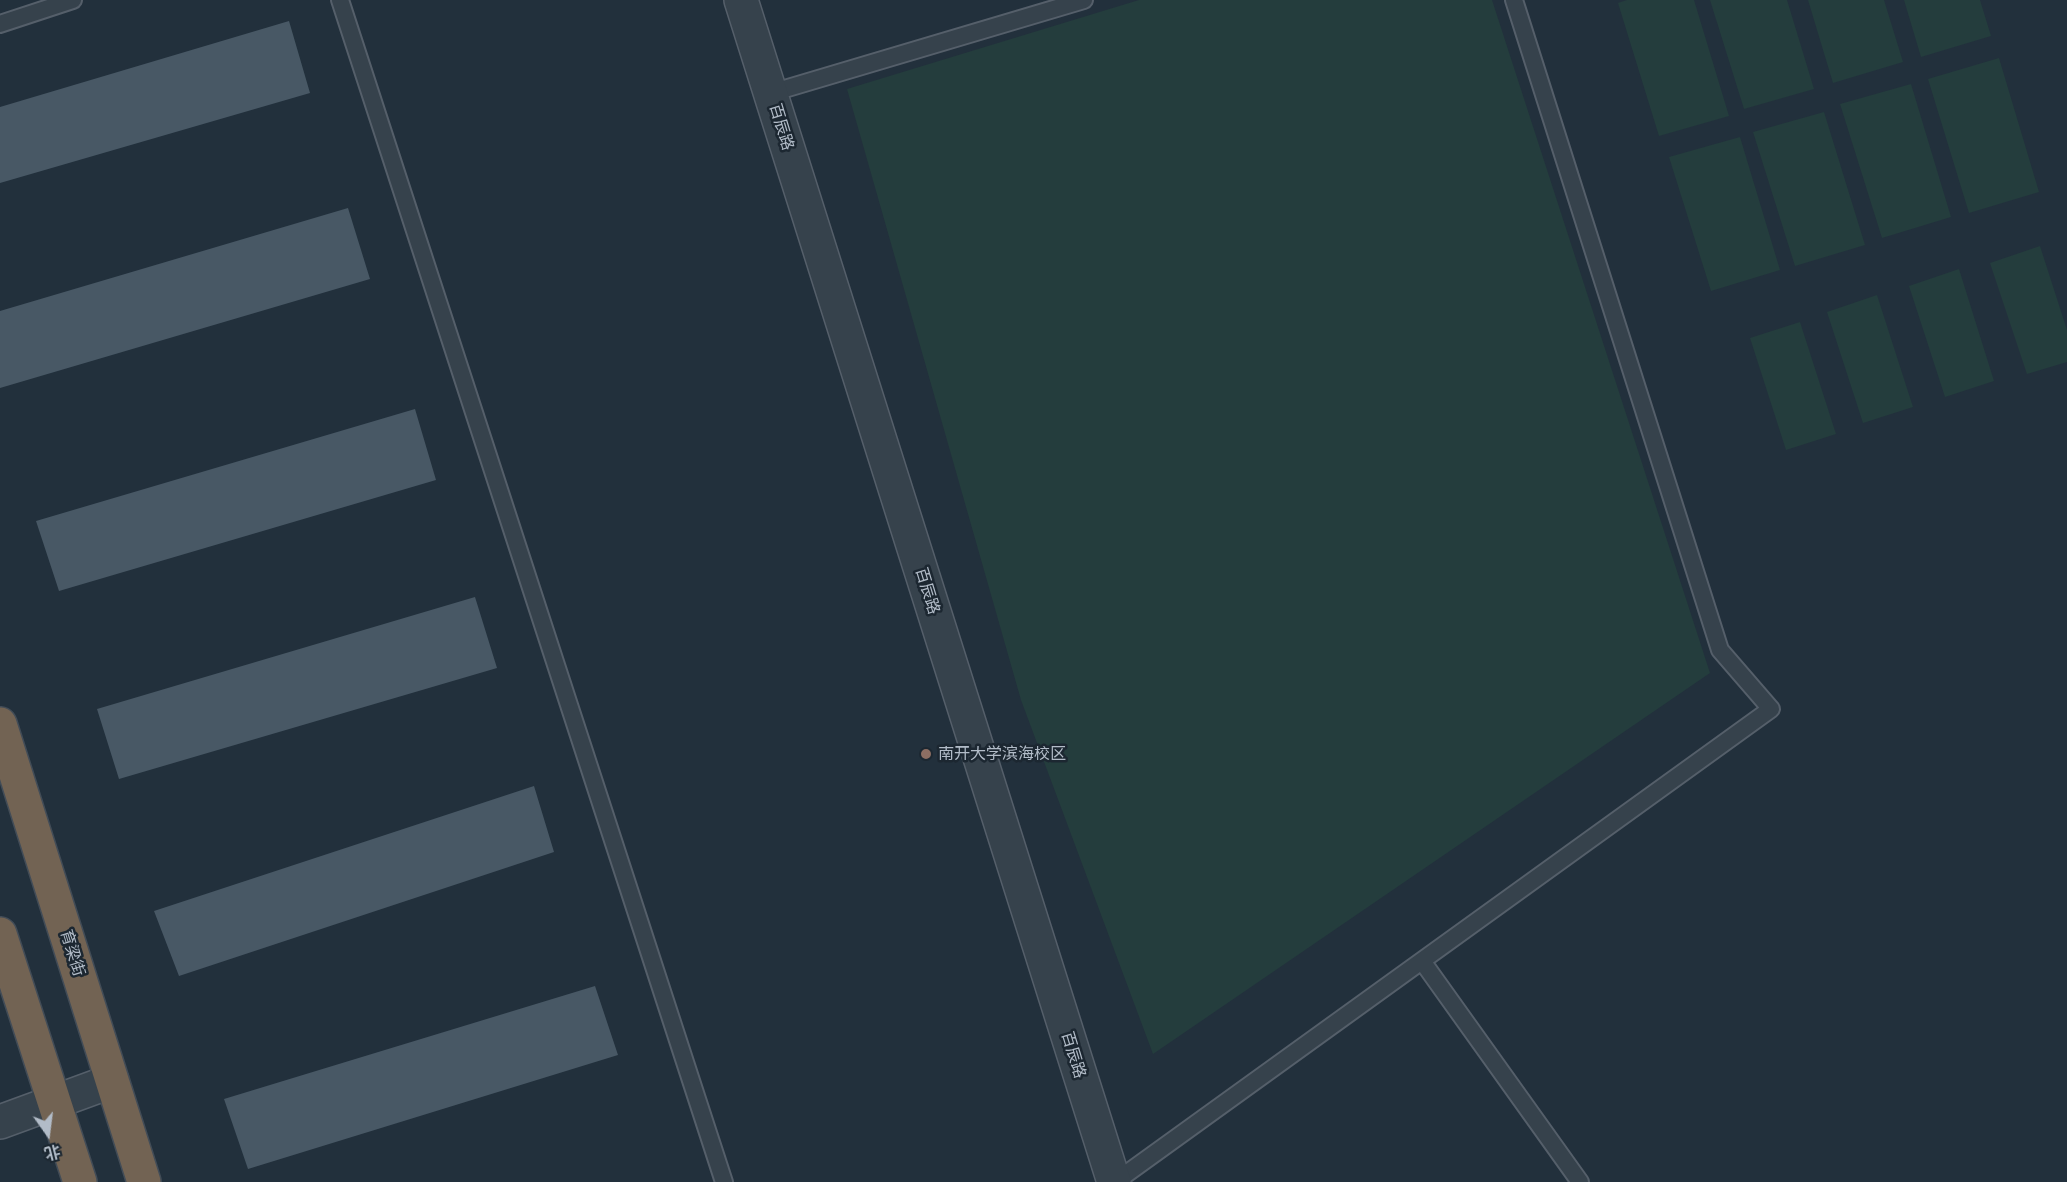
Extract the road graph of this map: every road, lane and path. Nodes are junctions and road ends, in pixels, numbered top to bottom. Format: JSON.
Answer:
{"nodes":[{"id":1,"x":73,"y":0,"type":"edge"},
{"id":2,"x":340,"y":0,"type":"edge"},
{"id":3,"x":741,"y":0,"type":"edge"},
{"id":4,"x":1084,"y":0,"type":"edge"},
{"id":5,"x":1514,"y":0,"type":"edge"},
{"id":6,"x":0,"y":24,"type":"edge"},
{"id":7,"x":771,"y":93,"type":"junction"},
{"id":8,"x":0,"y":724,"type":"edge"},
{"id":9,"x":0,"y":934,"type":"edge"},
{"id":10,"x":1422,"y":961,"type":"junction"},
{"id":11,"x":112,"y":1081,"type":"junction"},
{"id":12,"x":54,"y":1103,"type":"junction"},
{"id":13,"x":0,"y":1122,"type":"edge"},
{"id":14,"x":80,"y":1182,"type":"edge"},
{"id":15,"x":144,"y":1182,"type":"edge"},
{"id":16,"x":724,"y":1182,"type":"edge"},
{"id":17,"x":1114,"y":1182,"type":"edge"},
{"id":18,"x":1580,"y":1182,"type":"edge"}],
"edges":[{"from":1,"to":6,"type":"lane"},
{"from":2,"to":16,"type":"lane"},
{"from":3,"to":7,"type":"street","name":"百辰路"},
{"from":4,"to":7,"type":"lane"},
{"from":5,"to":10,"type":"lane"},
{"from":7,"to":17,"type":"street","name":"百辰路"},
{"from":8,"to":11,"type":"highway","name":"育梁街"},
{"from":9,"to":12,"type":"highway"},
{"from":10,"to":17,"type":"lane"},
{"from":10,"to":18,"type":"lane"},
{"from":11,"to":12,"type":"street"},
{"from":11,"to":15,"type":"highway","name":"育梁街"},
{"from":12,"to":13,"type":"street"},
{"from":12,"to":14,"type":"highway"}]}
